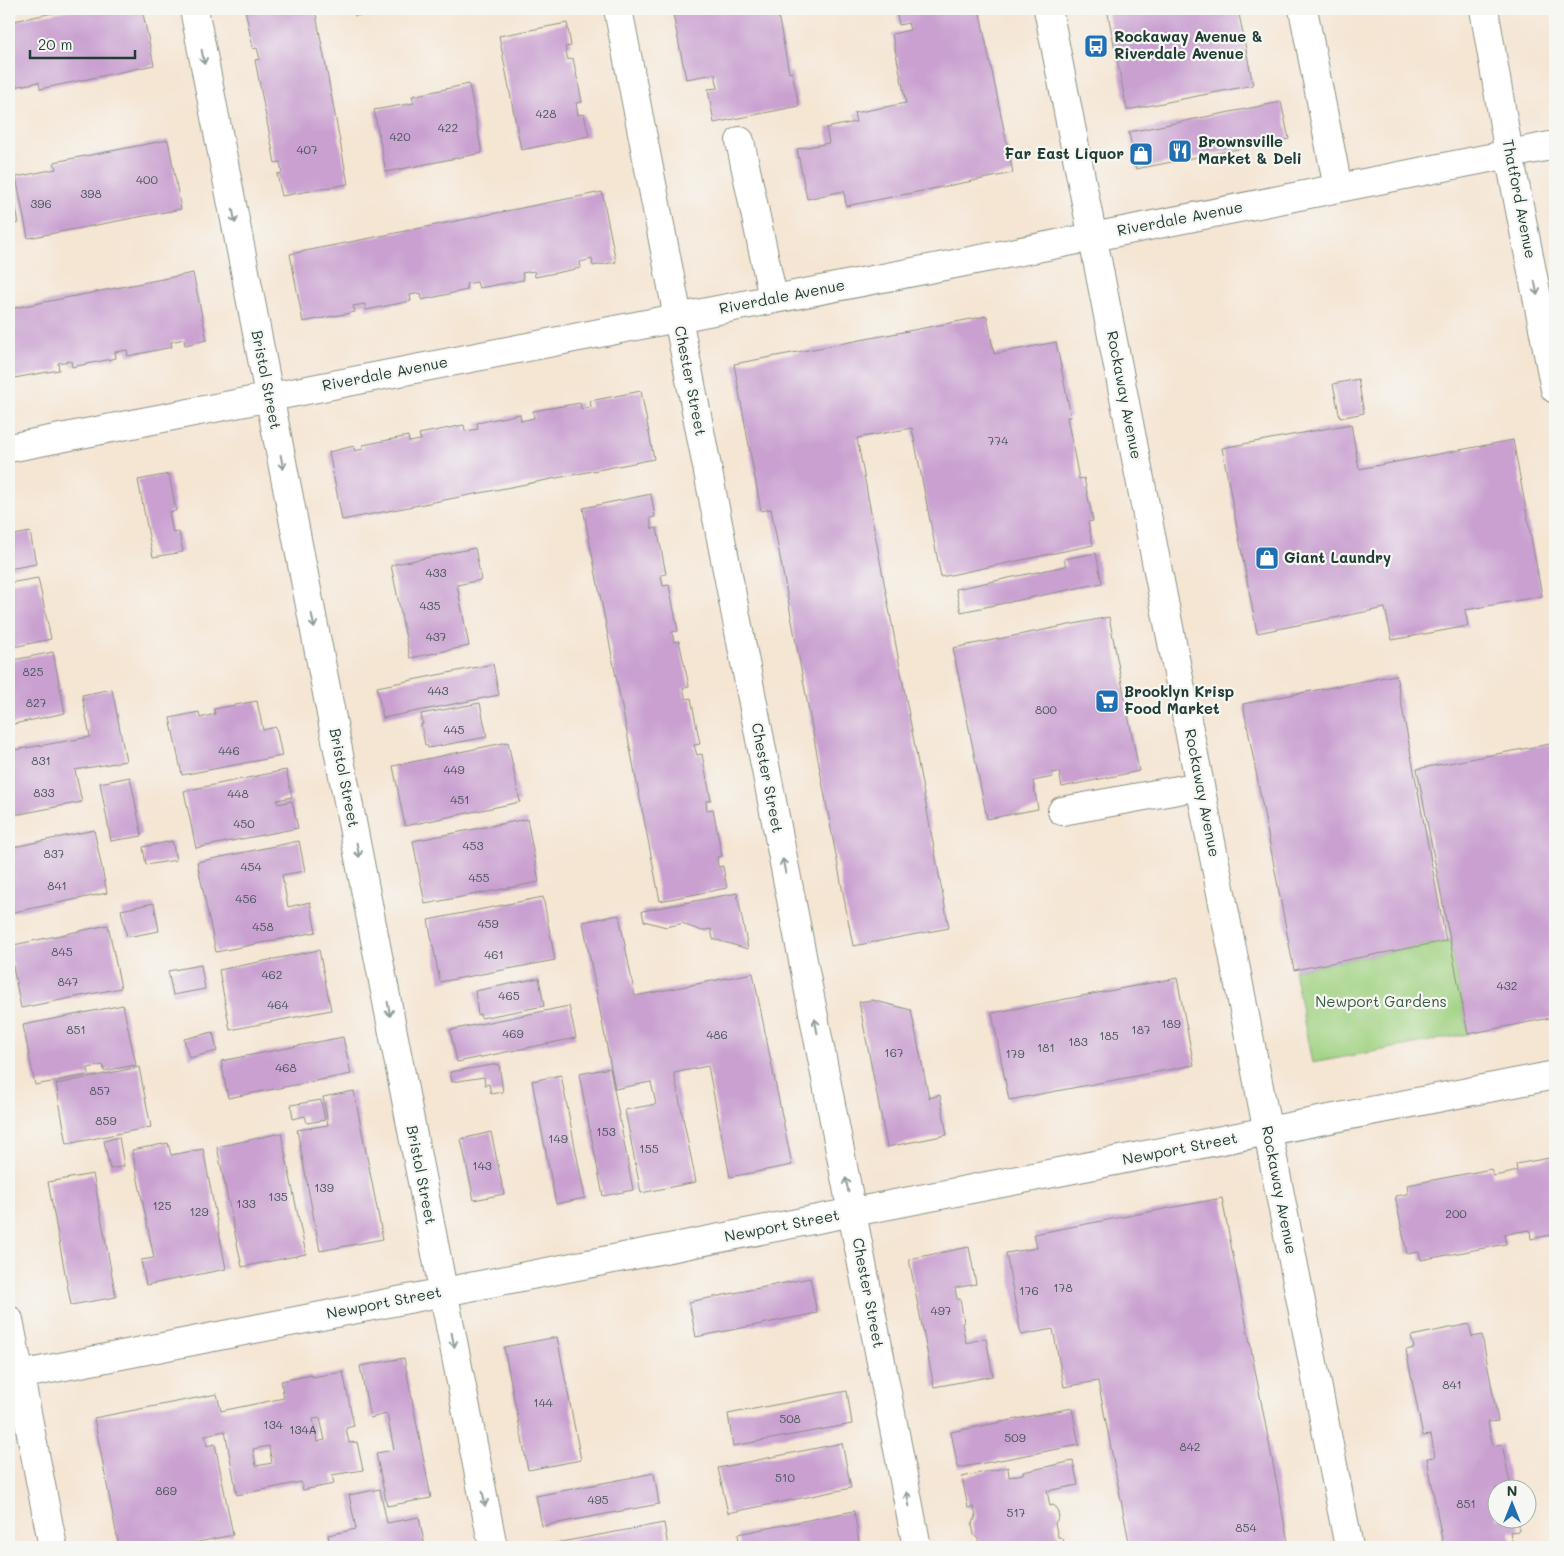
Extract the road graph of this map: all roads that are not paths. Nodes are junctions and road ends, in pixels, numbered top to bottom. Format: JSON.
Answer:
{"nodes":[{"id":1,"x":194,"y":9,"type":"edge"},
{"id":2,"x":618,"y":9,"type":"edge"},
{"id":3,"x":1048,"y":9,"type":"edge"},
{"id":4,"x":1303,"y":9,"type":"edge"},
{"id":5,"x":1484,"y":9,"type":"edge"},
{"id":6,"x":740,"y":141,"type":"dead end"},
{"id":7,"x":1555,"y":145,"type":"edge"},
{"id":8,"x":1510,"y":154,"type":"junction"},
{"id":9,"x":1338,"y":188,"type":"junction"},
{"id":10,"x":1093,"y":237,"type":"junction"},
{"id":11,"x":772,"y":298,"type":"junction"},
{"id":12,"x":677,"y":317,"type":"junction"},
{"id":13,"x":1555,"y":389,"type":"edge"},
{"id":14,"x":269,"y":397,"type":"junction"},
{"id":15,"x":9,"y":448,"type":"edge"},
{"id":16,"x":1200,"y":786,"type":"junction"},
{"id":17,"x":1062,"y":811,"type":"dead end"},
{"id":18,"x":1555,"y":1075,"type":"edge"},
{"id":19,"x":1268,"y":1132,"type":"junction"},
{"id":20,"x":852,"y":1213,"type":"junction"},
{"id":21,"x":444,"y":1292,"type":"junction"},
{"id":22,"x":9,"y":1320,"type":"edge"},
{"id":23,"x":14,"y":1376,"type":"edge"},
{"id":24,"x":53,"y":1547,"type":"edge"},
{"id":25,"x":493,"y":1547,"type":"edge"},
{"id":26,"x":917,"y":1547,"type":"edge"},
{"id":27,"x":1349,"y":1547,"type":"edge"}],
"edges":[{"from":1,"to":14,"type":"street","name":"Bristol Street","one_way":true},
{"from":2,"to":12,"type":"street","name":"Chester Street"},
{"from":3,"to":10,"type":"street","name":"Rockaway Avenue"},
{"from":4,"to":9,"type":"street"},
{"from":5,"to":8,"type":"street","name":"Thatford Avenue"},
{"from":6,"to":11,"type":"street"},
{"from":7,"to":8,"type":"street","name":"Riverdale Avenue"},
{"from":8,"to":9,"type":"street","name":"Riverdale Avenue"},
{"from":8,"to":13,"type":"street","name":"Thatford Avenue","one_way":true},
{"from":9,"to":10,"type":"street","name":"Riverdale Avenue"},
{"from":10,"to":11,"type":"street","name":"Riverdale Avenue"},
{"from":10,"to":16,"type":"street","name":"Rockaway Avenue"},
{"from":11,"to":12,"type":"street","name":"Riverdale Avenue"},
{"from":12,"to":14,"type":"street","name":"Riverdale Avenue"},
{"from":20,"to":12,"type":"street","name":"Chester Street","one_way":true},
{"from":14,"to":15,"type":"street","name":"Riverdale Avenue"},
{"from":14,"to":21,"type":"street","name":"Bristol Street","one_way":true},
{"from":16,"to":17,"type":"street"},
{"from":16,"to":19,"type":"street","name":"Rockaway Avenue"},
{"from":18,"to":19,"type":"street","name":"Newport Street"},
{"from":19,"to":20,"type":"street","name":"Newport Street"},
{"from":19,"to":27,"type":"street","name":"Rockaway Avenue"},
{"from":20,"to":21,"type":"street","name":"Newport Street"},
{"from":26,"to":20,"type":"street","name":"Chester Street","one_way":true},
{"from":21,"to":23,"type":"street","name":"Newport Street"},
{"from":21,"to":25,"type":"street","name":"Bristol Street","one_way":true},
{"from":22,"to":23,"type":"street"},
{"from":23,"to":24,"type":"street"}]}
